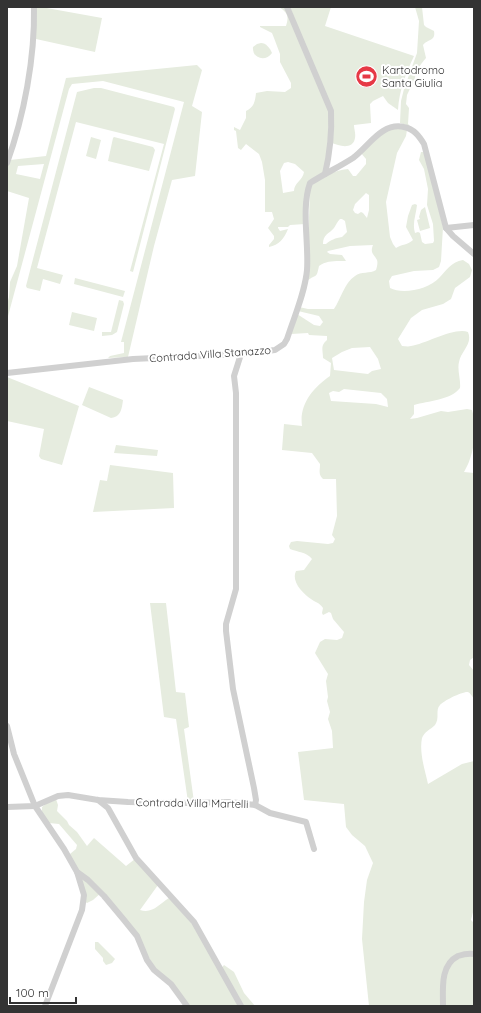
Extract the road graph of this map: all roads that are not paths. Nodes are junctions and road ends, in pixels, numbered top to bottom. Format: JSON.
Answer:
{"nodes":[{"id":1,"x":34,"y":7,"type":"edge"},
{"id":2,"x":287,"y":7,"type":"edge"},
{"id":3,"x":7,"y":163,"type":"edge"},
{"id":4,"x":325,"y":174,"type":"junction"},
{"id":5,"x":474,"y":225,"type":"edge"},
{"id":6,"x":446,"y":228,"type":"junction"},
{"id":7,"x":474,"y":254,"type":"edge"},
{"id":8,"x":242,"y":354,"type":"junction"},
{"id":9,"x":7,"y":373,"type":"edge"},
{"id":10,"x":7,"y":726,"type":"edge"},
{"id":11,"x":98,"y":800,"type":"junction"},
{"id":12,"x":255,"y":805,"type":"junction"},
{"id":13,"x":35,"y":806,"type":"junction"},
{"id":14,"x":7,"y":807,"type":"edge"},
{"id":15,"x":314,"y":849,"type":"dead end"},
{"id":16,"x":77,"y":872,"type":"junction"},
{"id":17,"x":471,"y":953,"type":"edge"},
{"id":18,"x":45,"y":1006,"type":"edge"},
{"id":19,"x":187,"y":1006,"type":"edge"},
{"id":20,"x":241,"y":1006,"type":"edge"},
{"id":21,"x":443,"y":1006,"type":"edge"}],
"edges":[{"from":1,"to":3,"type":"street"},
{"from":2,"to":4,"type":"street"},
{"from":4,"to":6,"type":"street","name":"Contrada Villa Stanazzo"},
{"from":4,"to":8,"type":"street","name":"Contrada Villa Stanazzo"},
{"from":5,"to":6,"type":"street"},
{"from":6,"to":7,"type":"street"},
{"from":8,"to":9,"type":"street","name":"Contrada Villa Stanazzo"},
{"from":8,"to":12,"type":"street"},
{"from":10,"to":13,"type":"street"},
{"from":11,"to":12,"type":"street","name":"Contrada Villa Martelli"},
{"from":11,"to":13,"type":"street","name":"Contrada Villa Martelli"},
{"from":11,"to":20,"type":"street"},
{"from":12,"to":15,"type":"street","name":"Contrada Villa Martelli"},
{"from":13,"to":14,"type":"street"},
{"from":13,"to":16,"type":"street"},
{"from":16,"to":18,"type":"street"},
{"from":16,"to":19,"type":"street"},
{"from":17,"to":21,"type":"street"}]}
